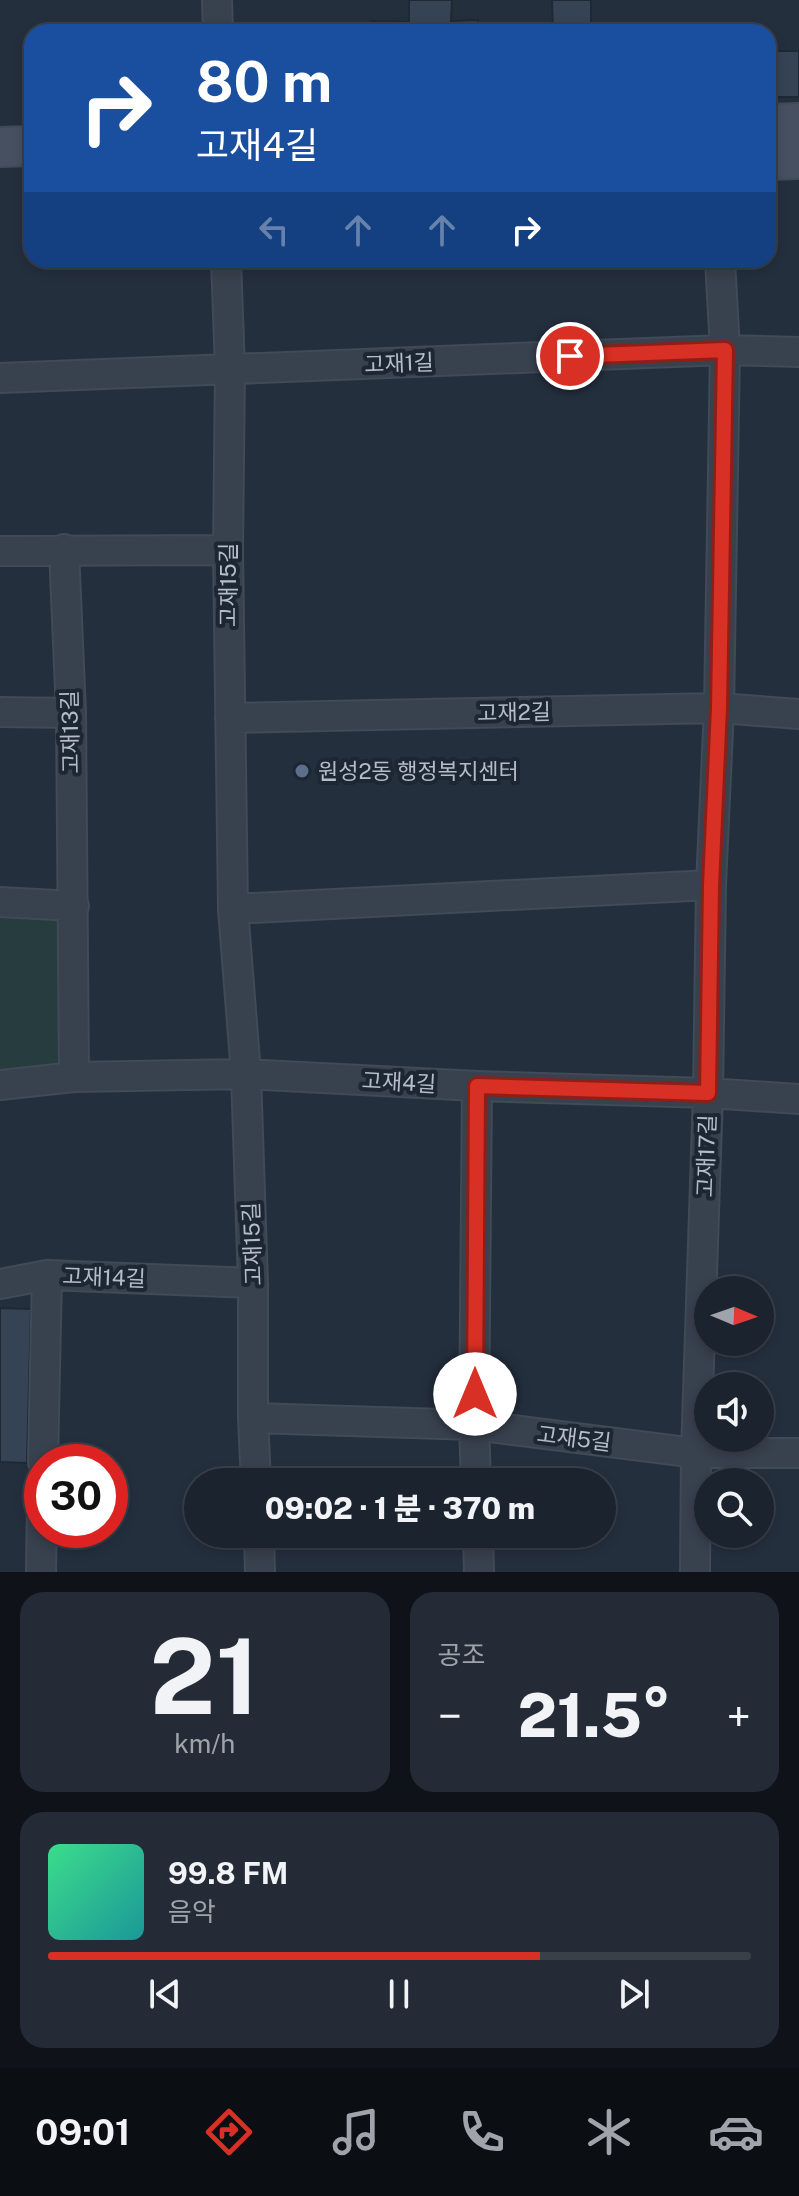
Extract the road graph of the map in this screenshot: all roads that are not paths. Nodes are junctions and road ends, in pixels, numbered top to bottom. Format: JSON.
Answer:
{"nodes":[{"id":1,"x":217,"y":0,"type":"edge"},
{"id":2,"x":218,"y":24,"type":"edge"},
{"id":3,"x":799,"y":123,"type":"edge"},
{"id":4,"x":776,"y":124,"type":"edge"},
{"id":5,"x":24,"y":146,"type":"edge"},
{"id":6,"x":0,"y":147,"type":"edge"},
{"id":7,"x":799,"y":159,"type":"edge"},
{"id":8,"x":776,"y":160,"type":"edge"},
{"id":9,"x":24,"y":172,"type":"edge"},
{"id":10,"x":0,"y":173,"type":"edge"},
{"id":11,"x":226,"y":268,"type":"edge"},
{"id":12,"x":720,"y":268,"type":"edge"},
{"id":13,"x":725,"y":350,"type":"junction"},
{"id":14,"x":799,"y":352,"type":"edge"},
{"id":15,"x":230,"y":369,"type":"junction"},
{"id":16,"x":0,"y":378,"type":"edge"},
{"id":17,"x":64,"y":549,"type":"junction"},
{"id":18,"x":228,"y":550,"type":"junction"},
{"id":19,"x":0,"y":551,"type":"edge"},
{"id":20,"x":719,"y":708,"type":"junction"},
{"id":21,"x":0,"y":712,"type":"edge"},
{"id":22,"x":71,"y":713,"type":"junction"},
{"id":23,"x":799,"y":714,"type":"edge"},
{"id":24,"x":230,"y":718,"type":"junction"},
{"id":25,"x":711,"y":885,"type":"junction"},
{"id":26,"x":0,"y":902,"type":"edge"},
{"id":27,"x":74,"y":906,"type":"junction"},
{"id":28,"x":233,"y":909,"type":"junction"},
{"id":29,"x":246,"y":1074,"type":"junction"},
{"id":30,"x":74,"y":1077,"type":"junction"},
{"id":31,"x":0,"y":1085,"type":"edge"},
{"id":32,"x":477,"y":1086,"type":"junction"},
{"id":33,"x":708,"y":1093,"type":"junction"},
{"id":34,"x":799,"y":1099,"type":"edge"},
{"id":35,"x":47,"y":1275,"type":"junction"},
{"id":36,"x":253,"y":1283,"type":"junction"},
{"id":37,"x":0,"y":1284,"type":"edge"},
{"id":38,"x":253,"y":1418,"type":"junction"},
{"id":39,"x":474,"y":1425,"type":"junction"},
{"id":40,"x":43,"y":1444,"type":"edge"},
{"id":41,"x":696,"y":1453,"type":"junction"},
{"id":42,"x":799,"y":1453,"type":"edge"},
{"id":43,"x":255,"y":1468,"type":"edge"},
{"id":44,"x":476,"y":1468,"type":"edge"},
{"id":45,"x":41,"y":1548,"type":"edge"},
{"id":46,"x":259,"y":1548,"type":"edge"},
{"id":47,"x":478,"y":1548,"type":"edge"},
{"id":48,"x":41,"y":1572,"type":"edge"},
{"id":49,"x":260,"y":1572,"type":"edge"},
{"id":50,"x":479,"y":1572,"type":"edge"},
{"id":51,"x":695,"y":1572,"type":"edge"}],
"edges":[{"from":1,"to":2,"type":"street"},
{"from":3,"to":4,"type":"street"},
{"from":5,"to":6,"type":"street"},
{"from":7,"to":8,"type":"street"},
{"from":9,"to":10,"type":"street"},
{"from":11,"to":15,"type":"street","name":"고재15길"},
{"from":12,"to":13,"type":"street","name":"고재17길"},
{"from":13,"to":14,"type":"street","name":"고재1길"},
{"from":13,"to":15,"type":"street","name":"고재1길"},
{"from":13,"to":20,"type":"street","name":"고재17길"},
{"from":15,"to":16,"type":"street","name":"고재1길"},
{"from":15,"to":18,"type":"street","name":"고재15길"},
{"from":17,"to":18,"type":"street"},
{"from":17,"to":19,"type":"street"},
{"from":17,"to":22,"type":"street","name":"고재13길"},
{"from":18,"to":24,"type":"street","name":"고재15길"},
{"from":20,"to":23,"type":"street","name":"고재2길"},
{"from":20,"to":24,"type":"street","name":"고재2길"},
{"from":20,"to":25,"type":"street","name":"고재17길"},
{"from":21,"to":22,"type":"street"},
{"from":22,"to":27,"type":"street","name":"고재13길"},
{"from":24,"to":28,"type":"street","name":"고재15길"},
{"from":25,"to":28,"type":"street"},
{"from":25,"to":33,"type":"street","name":"고재17길"},
{"from":26,"to":27,"type":"street"},
{"from":27,"to":30,"type":"street","name":"고재13길"},
{"from":28,"to":29,"type":"street","name":"고재15길"},
{"from":29,"to":30,"type":"street","name":"고재4길"},
{"from":29,"to":32,"type":"street","name":"고재4길"},
{"from":29,"to":36,"type":"street","name":"고재15길"},
{"from":30,"to":31,"type":"street","name":"고재4길"},
{"from":32,"to":33,"type":"street","name":"고재4길"},
{"from":32,"to":39,"type":"street"},
{"from":33,"to":34,"type":"street","name":"고재4길"},
{"from":33,"to":41,"type":"street","name":"고재17길"},
{"from":35,"to":36,"type":"street","name":"고재14길"},
{"from":35,"to":37,"type":"street"},
{"from":35,"to":40,"type":"street","name":"고재14길"},
{"from":36,"to":38,"type":"street","name":"고재15길"},
{"from":38,"to":39,"type":"street","name":"고재5길"},
{"from":38,"to":43,"type":"street","name":"고재15길"},
{"from":39,"to":41,"type":"street","name":"고재5길"},
{"from":39,"to":44,"type":"street"},
{"from":41,"to":42,"type":"street","name":"고재5길"},
{"from":41,"to":51,"type":"street","name":"고재17길"},
{"from":45,"to":48,"type":"street"},
{"from":46,"to":49,"type":"street"},
{"from":47,"to":50,"type":"street"}]}
